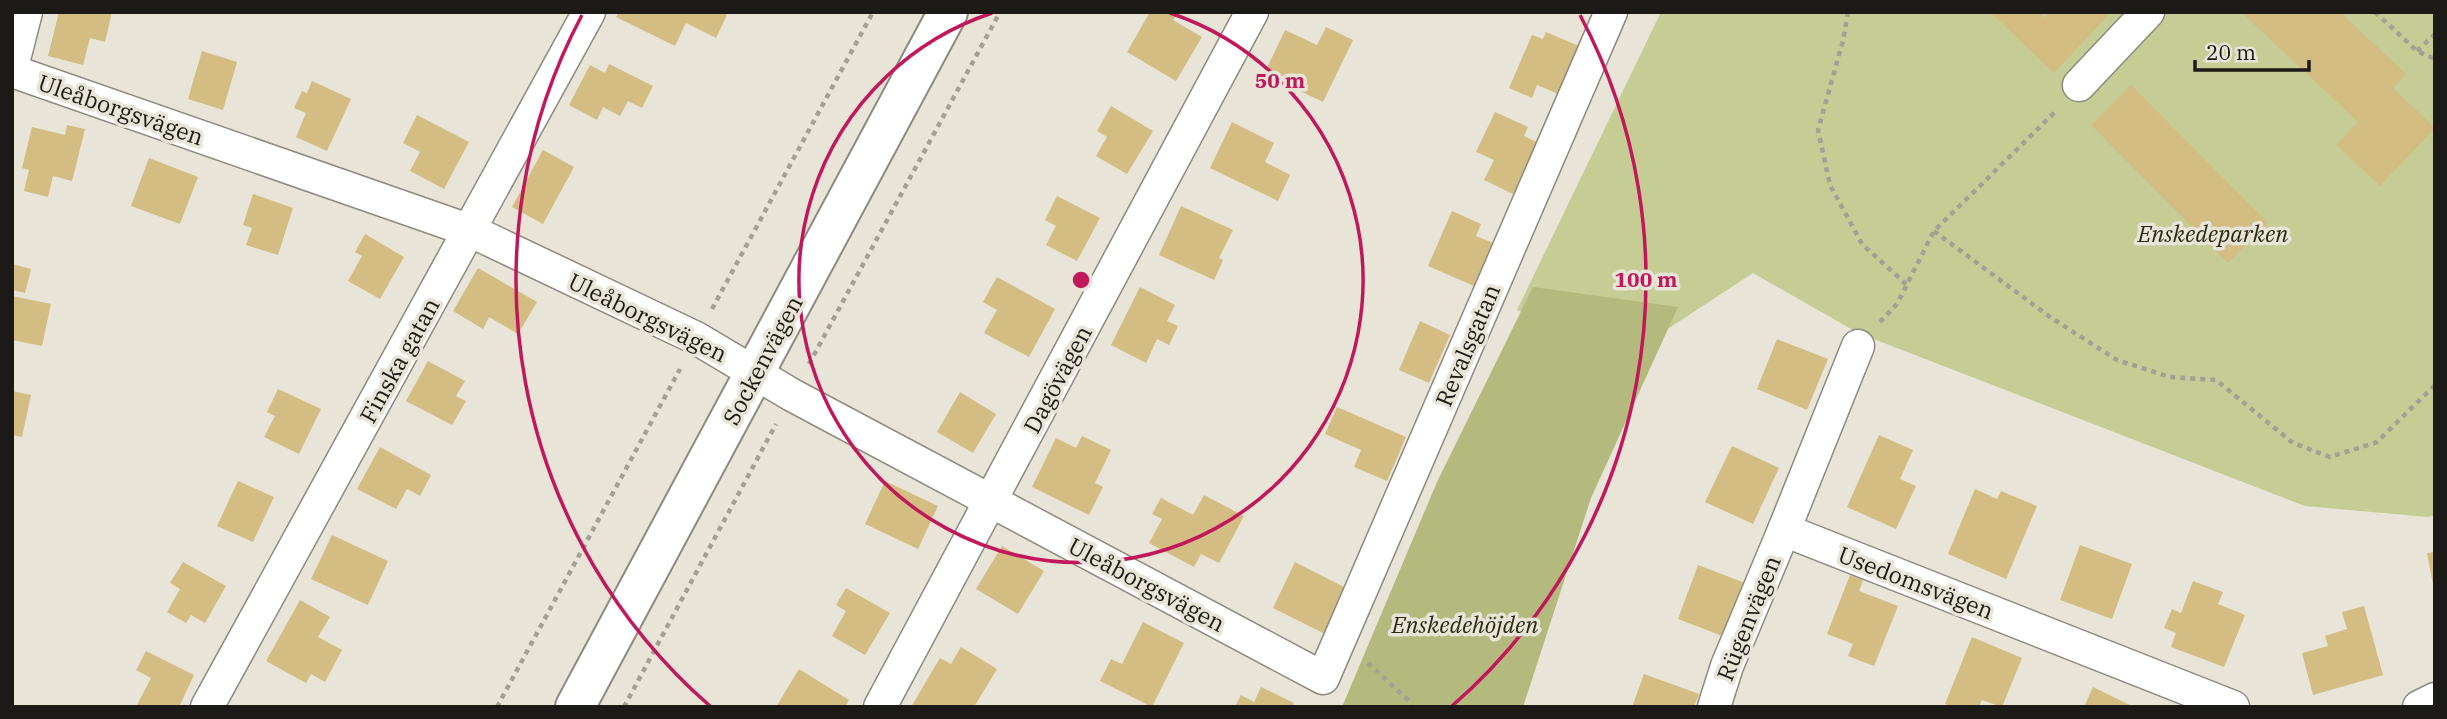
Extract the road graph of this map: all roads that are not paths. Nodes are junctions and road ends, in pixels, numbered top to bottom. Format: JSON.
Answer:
{"nodes":[{"id":1,"x":26,"y":12,"type":"edge"},
{"id":2,"x":589,"y":12,"type":"edge"},
{"id":3,"x":948,"y":12,"type":"edge"},
{"id":4,"x":1252,"y":12,"type":"edge"},
{"id":5,"x":1611,"y":12,"type":"edge"},
{"id":6,"x":2148,"y":12,"type":"edge"},
{"id":7,"x":12,"y":69,"type":"edge"},
{"id":8,"x":2079,"y":85,"type":"road end"},
{"id":9,"x":471,"y":231,"type":"junction"},
{"id":10,"x":1858,"y":346,"type":"road end"},
{"id":11,"x":756,"y":372,"type":"junction"},
{"id":12,"x":992,"y":502,"type":"junction"},
{"id":13,"x":1784,"y":530,"type":"junction"},
{"id":14,"x":1323,"y":678,"type":"joint"},
{"id":15,"x":2435,"y":698,"type":"edge"},
{"id":16,"x":208,"y":707,"type":"edge"},
{"id":17,"x":575,"y":707,"type":"edge"},
{"id":18,"x":880,"y":707,"type":"edge"},
{"id":19,"x":1714,"y":707,"type":"edge"},
{"id":20,"x":2233,"y":707,"type":"edge"},
{"id":21,"x":2419,"y":707,"type":"edge"}],
"edges":[{"from":1,"to":7,"type":"street"},
{"from":2,"to":9,"type":"street","name":"Finska gatan"},
{"from":3,"to":11,"type":"street","name":"Sockenvägen"},
{"from":4,"to":12,"type":"street","name":"Dagövägen"},
{"from":5,"to":14,"type":"street","name":"Revalsgatan"},
{"from":6,"to":8,"type":"street"},
{"from":7,"to":9,"type":"street","name":"Uleåborgsvägen"},
{"from":9,"to":11,"type":"street","name":"Uleåborgsvägen"},
{"from":9,"to":16,"type":"street","name":"Finska gatan"},
{"from":10,"to":13,"type":"street"},
{"from":11,"to":12,"type":"street","name":"Uleåborgsvägen"},
{"from":11,"to":17,"type":"street","name":"Sockenvägen"},
{"from":12,"to":14,"type":"street","name":"Uleåborgsvägen"},
{"from":12,"to":18,"type":"street","name":"Dagövägen"},
{"from":13,"to":19,"type":"street","name":"Rügenvägen"},
{"from":13,"to":20,"type":"street","name":"Usedomsvägen"},
{"from":15,"to":21,"type":"street"}]}
